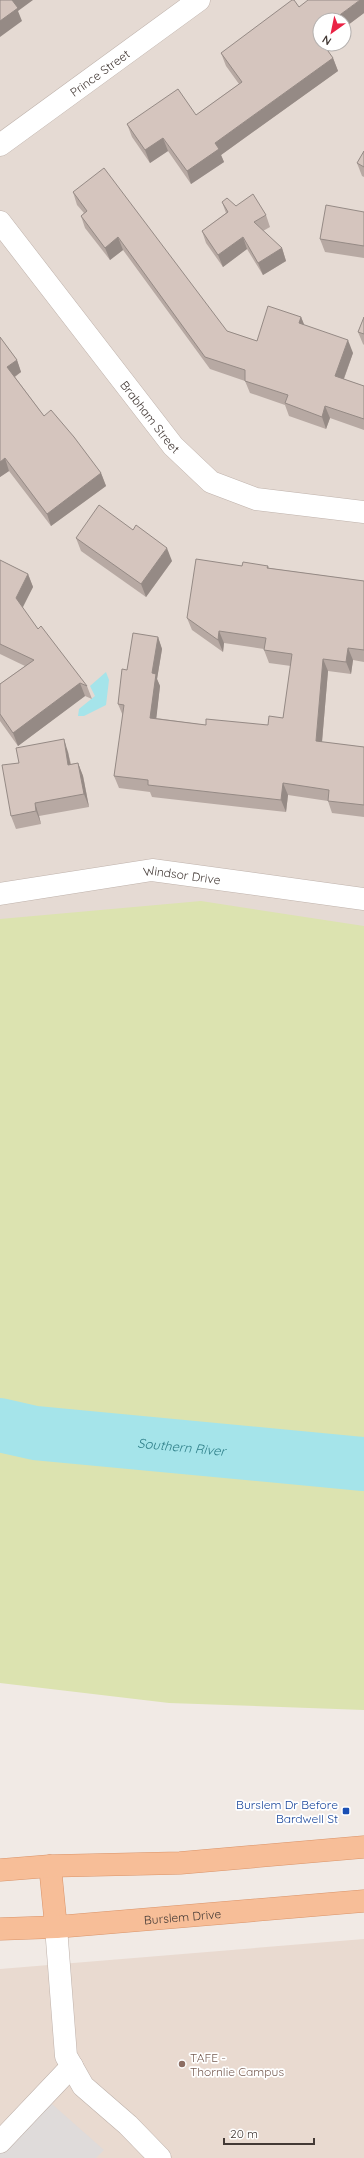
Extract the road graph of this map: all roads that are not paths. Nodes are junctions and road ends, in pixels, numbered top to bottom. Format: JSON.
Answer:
{"nodes":[{"id":1,"x":199,"y":0,"type":"edge"},
{"id":2,"x":0,"y":145,"type":"edge"},
{"id":3,"x":0,"y":222,"type":"edge"},
{"id":4,"x":364,"y":512,"type":"edge"},
{"id":5,"x":0,"y":894,"type":"edge"},
{"id":6,"x":364,"y":899,"type":"edge"},
{"id":7,"x":364,"y":1847,"type":"edge"},
{"id":8,"x":50,"y":1866,"type":"junction"},
{"id":9,"x":0,"y":1870,"type":"edge"},
{"id":10,"x":364,"y":1901,"type":"edge"},
{"id":11,"x":56,"y":1927,"type":"junction"},
{"id":12,"x":0,"y":1929,"type":"edge"},
{"id":13,"x":72,"y":2066,"type":"junction"},
{"id":14,"x":0,"y":2142,"type":"edge"},
{"id":15,"x":160,"y":2158,"type":"edge"}],
"edges":[{"from":1,"to":2,"type":"street","name":"Prince Street"},
{"from":3,"to":4,"type":"street","name":"Brabham Street"},
{"from":5,"to":6,"type":"street","name":"Windsor Drive"},
{"from":7,"to":8,"type":"main road"},
{"from":8,"to":9,"type":"main road"},
{"from":8,"to":11,"type":"main road"},
{"from":10,"to":11,"type":"main road","name":"Burslem Drive"},
{"from":11,"to":12,"type":"main road","name":"Burslem Drive"},
{"from":11,"to":13,"type":"street"},
{"from":13,"to":14,"type":"street"},
{"from":13,"to":15,"type":"street"}]}
